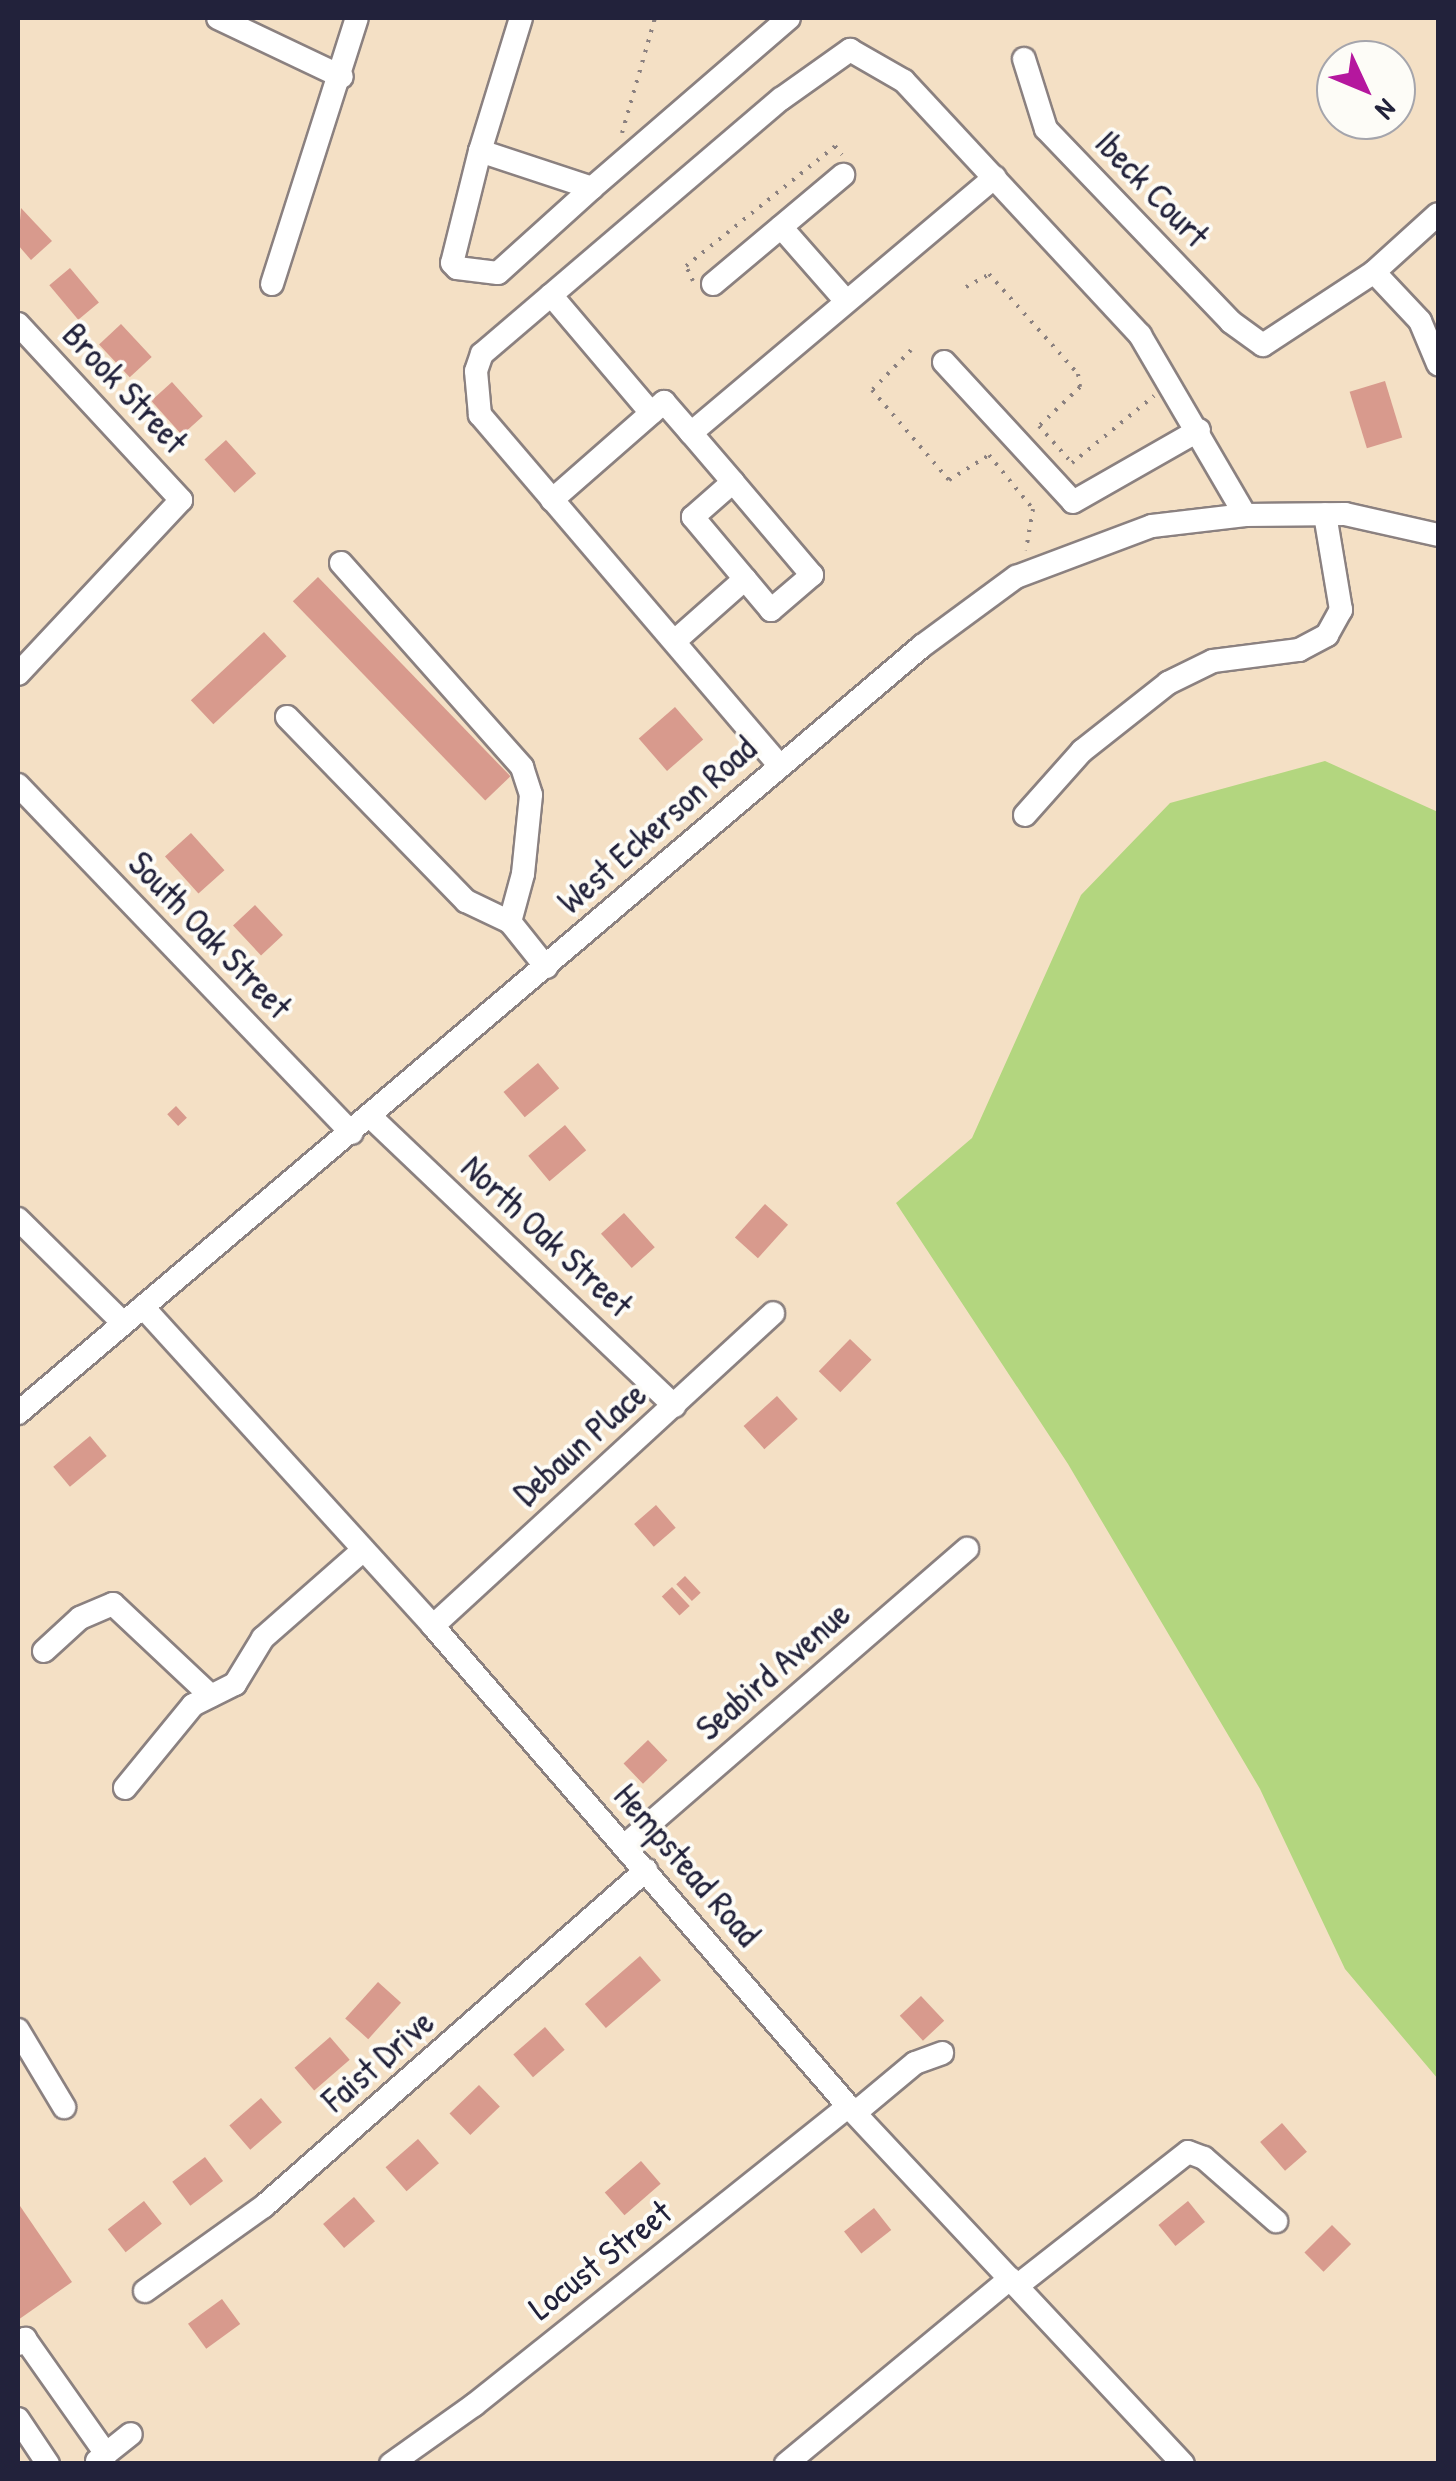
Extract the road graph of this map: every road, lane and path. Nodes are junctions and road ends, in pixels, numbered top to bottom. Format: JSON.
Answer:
{"nodes":[{"id":1,"x":218,"y":18,"type":"edge"},
{"id":2,"x":356,"y":18,"type":"edge"},
{"id":3,"x":521,"y":18,"type":"edge"},
{"id":4,"x":655,"y":18,"type":"edge"},
{"id":5,"x":789,"y":18,"type":"edge"},
{"id":6,"x":1024,"y":59,"type":"dead end"},
{"id":7,"x":342,"y":77,"type":"junction"},
{"id":8,"x":480,"y":151,"type":"junction"},
{"id":9,"x":614,"y":169,"type":"junction"},
{"id":10,"x":843,"y":175,"type":"dead end"},
{"id":11,"x":995,"y":177,"type":"junction"},
{"id":12,"x":592,"y":188,"type":"junction"},
{"id":13,"x":1438,"y":214,"type":"edge"},
{"id":14,"x":780,"y":227,"type":"junction"},
{"id":15,"x":1374,"y":272,"type":"junction"},
{"id":16,"x":272,"y":284,"type":"dead end"},
{"id":17,"x":713,"y":284,"type":"dead end"},
{"id":18,"x":966,"y":288,"type":"dead end"},
{"id":19,"x":551,"y":295,"type":"junction"},
{"id":20,"x":846,"y":300,"type":"junction"},
{"id":21,"x":18,"y":324,"type":"edge"},
{"id":22,"x":912,"y":350,"type":"dead end"},
{"id":23,"x":944,"y":362,"type":"dead end"},
{"id":24,"x":1438,"y":364,"type":"edge"},
{"id":25,"x":1169,"y":382,"type":"junction"},
{"id":26,"x":652,"y":413,"type":"junction"},
{"id":27,"x":1199,"y":430,"type":"junction"},
{"id":28,"x":691,"y":433,"type":"junction"},
{"id":29,"x":734,"y":482,"type":"junction"},
{"id":30,"x":552,"y":500,"type":"junction"},
{"id":31,"x":1245,"y":514,"type":"junction"},
{"id":32,"x":1325,"y":514,"type":"junction"},
{"id":33,"x":1438,"y":535,"type":"edge"},
{"id":34,"x":1026,"y":550,"type":"dead end"},
{"id":35,"x":341,"y":563,"type":"dead end"},
{"id":36,"x":744,"y":579,"type":"junction"},
{"id":37,"x":676,"y":640,"type":"junction"},
{"id":38,"x":18,"y":674,"type":"edge"},
{"id":39,"x":287,"y":717,"type":"dead end"},
{"id":40,"x":780,"y":766,"type":"junction"},
{"id":41,"x":18,"y":785,"type":"edge"},
{"id":42,"x":1025,"y":815,"type":"dead end"},
{"id":43,"x":510,"y":922,"type":"junction"},
{"id":44,"x":546,"y":967,"type":"junction"},
{"id":45,"x":371,"y":1117,"type":"junction"},
{"id":46,"x":352,"y":1134,"type":"junction"},
{"id":47,"x":18,"y":1219,"type":"edge"},
{"id":48,"x":143,"y":1308,"type":"junction"},
{"id":49,"x":774,"y":1313,"type":"dead end"},
{"id":50,"x":123,"y":1323,"type":"junction"},
{"id":51,"x":675,"y":1406,"type":"junction"},
{"id":52,"x":18,"y":1413,"type":"edge"},
{"id":53,"x":967,"y":1549,"type":"dead end"},
{"id":54,"x":362,"y":1552,"type":"junction"},
{"id":55,"x":433,"y":1626,"type":"junction"},
{"id":56,"x":44,"y":1651,"type":"dead end"},
{"id":57,"x":211,"y":1696,"type":"junction"},
{"id":58,"x":125,"y":1788,"type":"dead end"},
{"id":59,"x":624,"y":1846,"type":"junction"},
{"id":60,"x":646,"y":1870,"type":"junction"},
{"id":61,"x":18,"y":2030,"type":"edge"},
{"id":62,"x":942,"y":2053,"type":"dead end"},
{"id":63,"x":64,"y":2107,"type":"dead end"},
{"id":64,"x":852,"y":2110,"type":"junction"},
{"id":65,"x":1276,"y":2221,"type":"dead end"},
{"id":66,"x":1013,"y":2282,"type":"junction"},
{"id":67,"x":145,"y":2291,"type":"dead end"},
{"id":68,"x":18,"y":2344,"type":"edge"},
{"id":69,"x":18,"y":2419,"type":"edge"},
{"id":70,"x":131,"y":2434,"type":"dead end"},
{"id":71,"x":100,"y":2459,"type":"edge"},
{"id":72,"x":48,"y":2464,"type":"edge"},
{"id":73,"x":391,"y":2464,"type":"edge"},
{"id":74,"x":786,"y":2464,"type":"edge"},
{"id":75,"x":1183,"y":2464,"type":"edge"}],
"edges":[{"from":1,"to":7,"type":"street"},
{"from":2,"to":7,"type":"street"},
{"from":3,"to":8,"type":"street"},
{"from":4,"to":9,"type":"path"},
{"from":5,"to":9,"type":"street"},
{"from":6,"to":15,"type":"street","name":"Ibeck Court"},
{"from":7,"to":16,"type":"street"},
{"from":8,"to":12,"type":"street"},
{"from":8,"to":12,"type":"street"},
{"from":9,"to":12,"type":"street"},
{"from":10,"to":14,"type":"street"},
{"from":11,"to":19,"type":"street"},
{"from":11,"to":20,"type":"street"},
{"from":11,"to":25,"type":"street"},
{"from":13,"to":15,"type":"street"},
{"from":14,"to":17,"type":"street"},
{"from":14,"to":20,"type":"street"},
{"from":15,"to":24,"type":"street"},
{"from":18,"to":25,"type":"path"},
{"from":19,"to":26,"type":"street"},
{"from":19,"to":30,"type":"street"},
{"from":20,"to":28,"type":"street"},
{"from":21,"to":38,"type":"street","name":"Brook Street"},
{"from":22,"to":34,"type":"path"},
{"from":23,"to":27,"type":"street"},
{"from":25,"to":27,"type":"street"},
{"from":26,"to":28,"type":"street"},
{"from":26,"to":30,"type":"street"},
{"from":27,"to":31,"type":"street"},
{"from":28,"to":29,"type":"street"},
{"from":29,"to":36,"type":"street"},
{"from":29,"to":36,"type":"street"},
{"from":30,"to":37,"type":"street"},
{"from":31,"to":32,"type":"street","name":"West Eckerson Road"},
{"from":31,"to":40,"type":"street","name":"West Eckerson Road"},
{"from":32,"to":33,"type":"street","name":"West Eckerson Road"},
{"from":32,"to":42,"type":"street"},
{"from":35,"to":43,"type":"street"},
{"from":36,"to":37,"type":"street"},
{"from":37,"to":40,"type":"street"},
{"from":39,"to":43,"type":"street"},
{"from":40,"to":44,"type":"street","name":"West Eckerson Road"},
{"from":41,"to":46,"type":"street","name":"South Oak Street"},
{"from":43,"to":44,"type":"street"},
{"from":44,"to":45,"type":"street","name":"West Eckerson Road"},
{"from":45,"to":46,"type":"street","name":"West Eckerson Road"},
{"from":45,"to":51,"type":"street","name":"North Oak Street"},
{"from":46,"to":48,"type":"street","name":"West Eckerson Road"},
{"from":47,"to":50,"type":"street"},
{"from":48,"to":50,"type":"street","name":"West Eckerson Road"},
{"from":48,"to":54,"type":"street","name":"Hempstead Road"},
{"from":49,"to":51,"type":"street","name":"Debaun Place"},
{"from":50,"to":52,"type":"street","name":"West Eckerson Road"},
{"from":51,"to":55,"type":"street","name":"Debaun Place"},
{"from":53,"to":59,"type":"street","name":"Seabird Avenue"},
{"from":54,"to":55,"type":"street","name":"Hempstead Road"},
{"from":54,"to":57,"type":"street"},
{"from":55,"to":59,"type":"street","name":"Hempstead Road"},
{"from":56,"to":57,"type":"street"},
{"from":57,"to":58,"type":"street"},
{"from":59,"to":60,"type":"street","name":"Hempstead Road"},
{"from":60,"to":64,"type":"street","name":"Hempstead Road"},
{"from":60,"to":67,"type":"street","name":"Faist Drive"},
{"from":61,"to":63,"type":"street"},
{"from":62,"to":64,"type":"street","name":"Locust Street"},
{"from":64,"to":66,"type":"street","name":"Hempstead Road"},
{"from":64,"to":73,"type":"street","name":"Locust Street"},
{"from":65,"to":66,"type":"street"},
{"from":66,"to":74,"type":"street"},
{"from":66,"to":75,"type":"street","name":"Hempstead Road"},
{"from":68,"to":71,"type":"street"},
{"from":69,"to":72,"type":"street"},
{"from":70,"to":71,"type":"street"}]}
